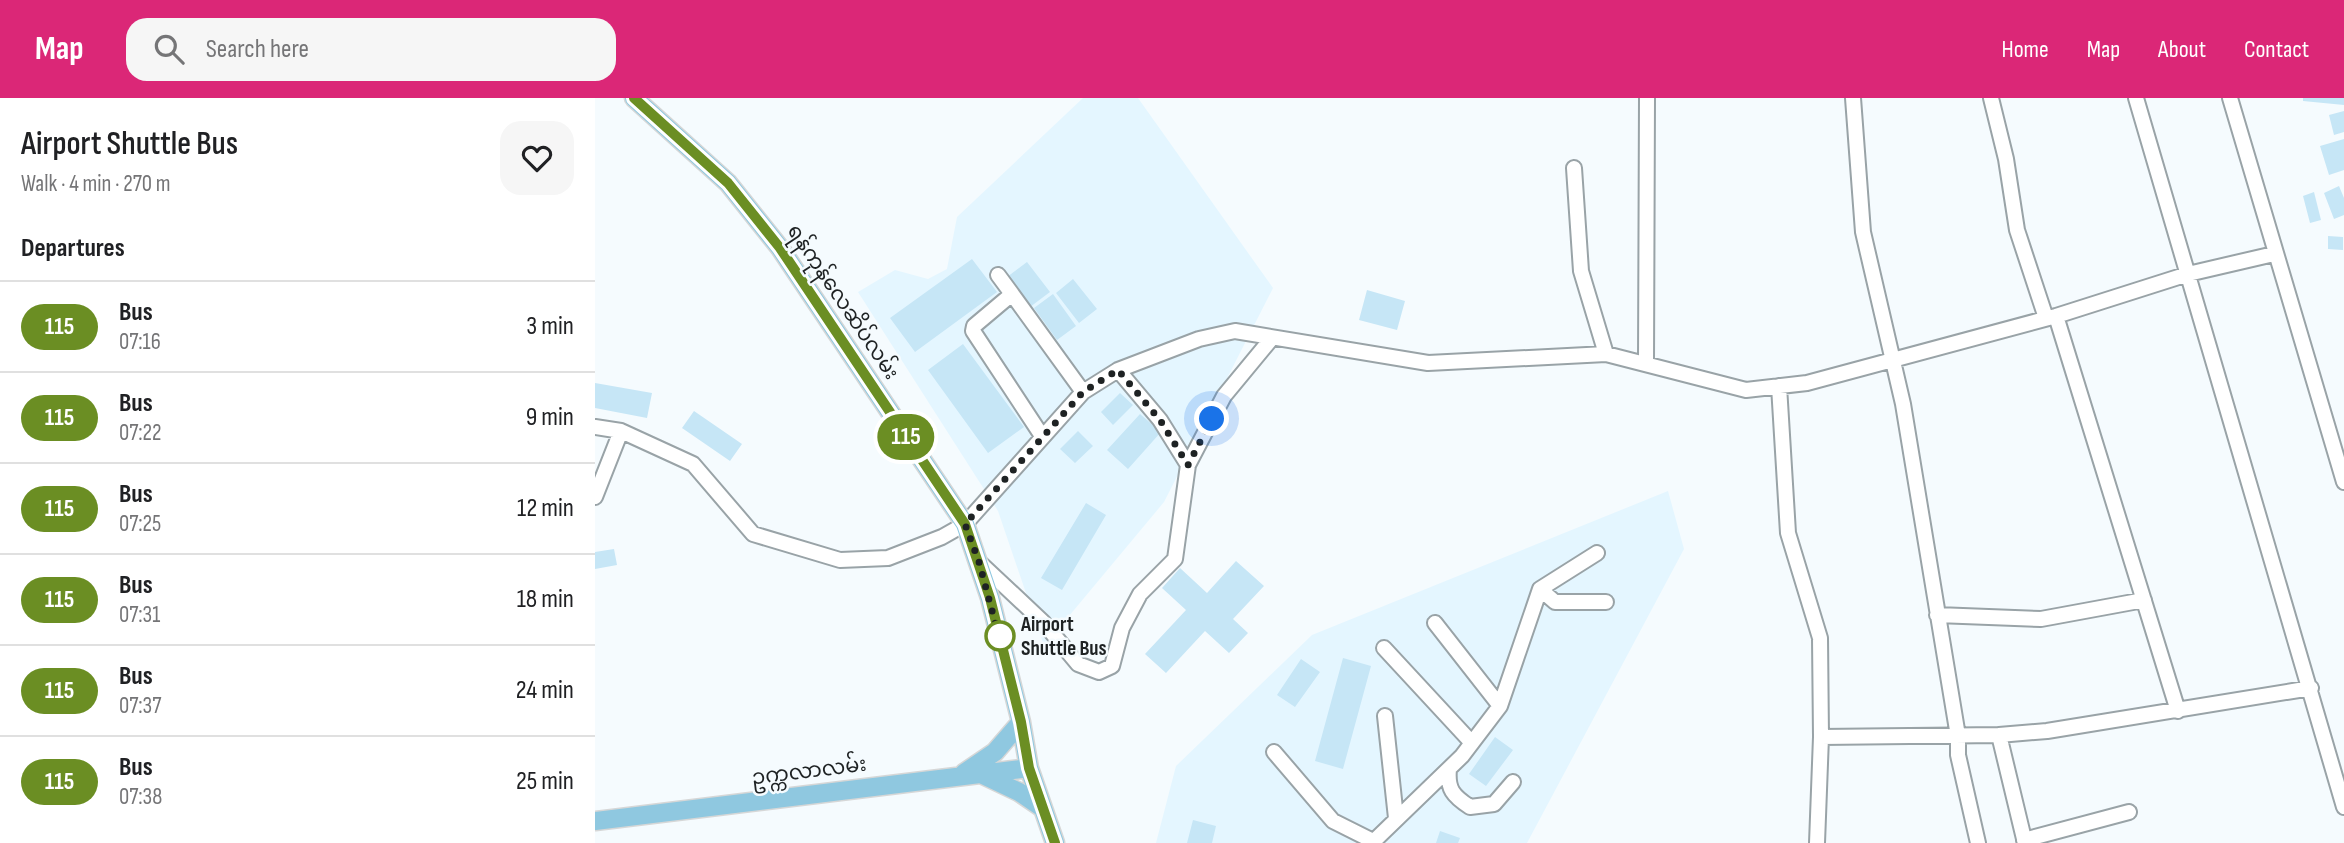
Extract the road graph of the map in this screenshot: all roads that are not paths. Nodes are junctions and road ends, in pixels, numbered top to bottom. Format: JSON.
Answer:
{"nodes":[{"id":1,"x":634,"y":98,"type":"edge"},
{"id":2,"x":1647,"y":98,"type":"edge"},
{"id":3,"x":1853,"y":98,"type":"edge"},
{"id":4,"x":1991,"y":98,"type":"edge"},
{"id":5,"x":2136,"y":98,"type":"edge"},
{"id":6,"x":2230,"y":98,"type":"edge"},
{"id":7,"x":1574,"y":168,"type":"dead end"},
{"id":8,"x":2274,"y":254,"type":"junction"},
{"id":9,"x":2188,"y":274,"type":"junction"},
{"id":10,"x":998,"y":275,"type":"dead end"},
{"id":11,"x":1012,"y":294,"type":"junction"},
{"id":12,"x":2051,"y":317,"type":"junction"},
{"id":13,"x":1272,"y":338,"type":"junction"},
{"id":14,"x":1606,"y":354,"type":"junction"},
{"id":15,"x":1892,"y":361,"type":"junction"},
{"id":16,"x":1646,"y":364,"type":"junction"},
{"id":17,"x":1118,"y":370,"type":"junction"},
{"id":18,"x":1779,"y":386,"type":"junction"},
{"id":19,"x":1083,"y":392,"type":"junction"},
{"id":20,"x":595,"y":427,"type":"edge"},
{"id":21,"x":621,"y":431,"type":"junction"},
{"id":22,"x":1042,"y":436,"type":"junction"},
{"id":23,"x":1188,"y":465,"type":"junction"},
{"id":24,"x":2343,"y":476,"type":"edge"},
{"id":25,"x":595,"y":497,"type":"edge"},
{"id":26,"x":965,"y":524,"type":"junction"},
{"id":27,"x":1597,"y":553,"type":"dead end"},
{"id":28,"x":979,"y":562,"type":"junction"},
{"id":29,"x":1540,"y":589,"type":"junction"},
{"id":30,"x":2144,"y":600,"type":"junction"},
{"id":31,"x":1605,"y":602,"type":"dead end"},
{"id":32,"x":1937,"y":615,"type":"junction"},
{"id":33,"x":1435,"y":623,"type":"dead end"},
{"id":34,"x":1384,"y":648,"type":"dead end"},
{"id":35,"x":2311,"y":688,"type":"junction"},
{"id":36,"x":1500,"y":706,"type":"junction"},
{"id":37,"x":2178,"y":711,"type":"junction"},
{"id":38,"x":1385,"y":716,"type":"dead end"},
{"id":39,"x":1021,"y":722,"type":"junction"},
{"id":40,"x":1999,"y":735,"type":"junction"},
{"id":41,"x":1958,"y":736,"type":"junction"},
{"id":42,"x":1821,"y":737,"type":"junction"},
{"id":43,"x":1472,"y":743,"type":"junction"},
{"id":44,"x":1274,"y":752,"type":"dead end"},
{"id":45,"x":1029,"y":768,"type":"junction"},
{"id":46,"x":1449,"y":769,"type":"junction"},
{"id":47,"x":979,"y":773,"type":"junction"},
{"id":48,"x":960,"y":775,"type":"junction"},
{"id":49,"x":1513,"y":782,"type":"dead end"},
{"id":50,"x":1041,"y":807,"type":"junction"},
{"id":51,"x":2344,"y":807,"type":"edge"},
{"id":52,"x":2129,"y":812,"type":"dead end"},
{"id":53,"x":1397,"y":818,"type":"junction"},
{"id":54,"x":595,"y":821,"type":"edge"},
{"id":55,"x":2025,"y":841,"type":"edge"},
{"id":56,"x":1372,"y":842,"type":"edge"},
{"id":57,"x":1055,"y":843,"type":"edge"},
{"id":58,"x":1817,"y":843,"type":"edge"},
{"id":59,"x":1978,"y":843,"type":"edge"}],
"edges":[{"from":1,"to":26,"type":"main road","name":"ရန်ကုန်လေဆိပ်လမ်း"},
{"from":2,"to":16,"type":"street"},
{"from":3,"to":15,"type":"street"},
{"from":4,"to":12,"type":"street"},
{"from":5,"to":9,"type":"street"},
{"from":6,"to":8,"type":"street"},
{"from":7,"to":14,"type":"street"},
{"from":8,"to":9,"type":"street"},
{"from":8,"to":24,"type":"street"},
{"from":9,"to":12,"type":"street"},
{"from":9,"to":35,"type":"street"},
{"from":10,"to":11,"type":"street"},
{"from":11,"to":19,"type":"street"},
{"from":11,"to":22,"type":"street"},
{"from":12,"to":15,"type":"street"},
{"from":12,"to":30,"type":"street"},
{"from":13,"to":14,"type":"street"},
{"from":13,"to":17,"type":"street"},
{"from":13,"to":23,"type":"street"},
{"from":14,"to":16,"type":"street"},
{"from":15,"to":18,"type":"street"},
{"from":15,"to":32,"type":"street"},
{"from":16,"to":18,"type":"street"},
{"from":17,"to":19,"type":"street"},
{"from":17,"to":23,"type":"street"},
{"from":18,"to":42,"type":"street"},
{"from":19,"to":22,"type":"street"},
{"from":20,"to":21,"type":"street"},
{"from":21,"to":25,"type":"street"},
{"from":21,"to":26,"type":"street"},
{"from":22,"to":26,"type":"street"},
{"from":23,"to":28,"type":"street"},
{"from":26,"to":28,"type":"main road","name":"ရန်ကုန်လေဆိပ်လမ်း"},
{"from":27,"to":29,"type":"street"},
{"from":28,"to":39,"type":"main road","name":"ရန်ကုန်လေဆိပ်လမ်း"},
{"from":29,"to":31,"type":"street"},
{"from":29,"to":36,"type":"street"},
{"from":30,"to":32,"type":"street"},
{"from":30,"to":37,"type":"street"},
{"from":32,"to":41,"type":"street"},
{"from":33,"to":36,"type":"street"},
{"from":34,"to":43,"type":"street"},
{"from":35,"to":37,"type":"street"},
{"from":35,"to":51,"type":"street"},
{"from":36,"to":43,"type":"street"},
{"from":37,"to":40,"type":"street"},
{"from":38,"to":53,"type":"street"},
{"from":39,"to":45,"type":"main road","name":"ရန်ကုန်လေဆိပ်လမ်း"},
{"from":39,"to":48,"type":"main road"},
{"from":40,"to":41,"type":"street"},
{"from":40,"to":55,"type":"street"},
{"from":41,"to":42,"type":"street"},
{"from":41,"to":59,"type":"street"},
{"from":42,"to":58,"type":"street"},
{"from":43,"to":46,"type":"street"},
{"from":44,"to":56,"type":"street"},
{"from":45,"to":47,"type":"main road","name":"ဥက္ကလာလမ်း"},
{"from":45,"to":50,"type":"main road","name":"ရန်ကုန်လေဆိပ်လမ်း"},
{"from":46,"to":49,"type":"street"},
{"from":46,"to":53,"type":"street"},
{"from":47,"to":48,"type":"main road","name":"ဥက္ကလာလမ်း"},
{"from":47,"to":50,"type":"main road"},
{"from":48,"to":54,"type":"main road","name":"ဥက္ကလာလမ်း"},
{"from":50,"to":57,"type":"main road","name":"ရန်ကုန်လေဆိပ်လမ်း"},
{"from":52,"to":55,"type":"street"},
{"from":53,"to":56,"type":"street"}]}
